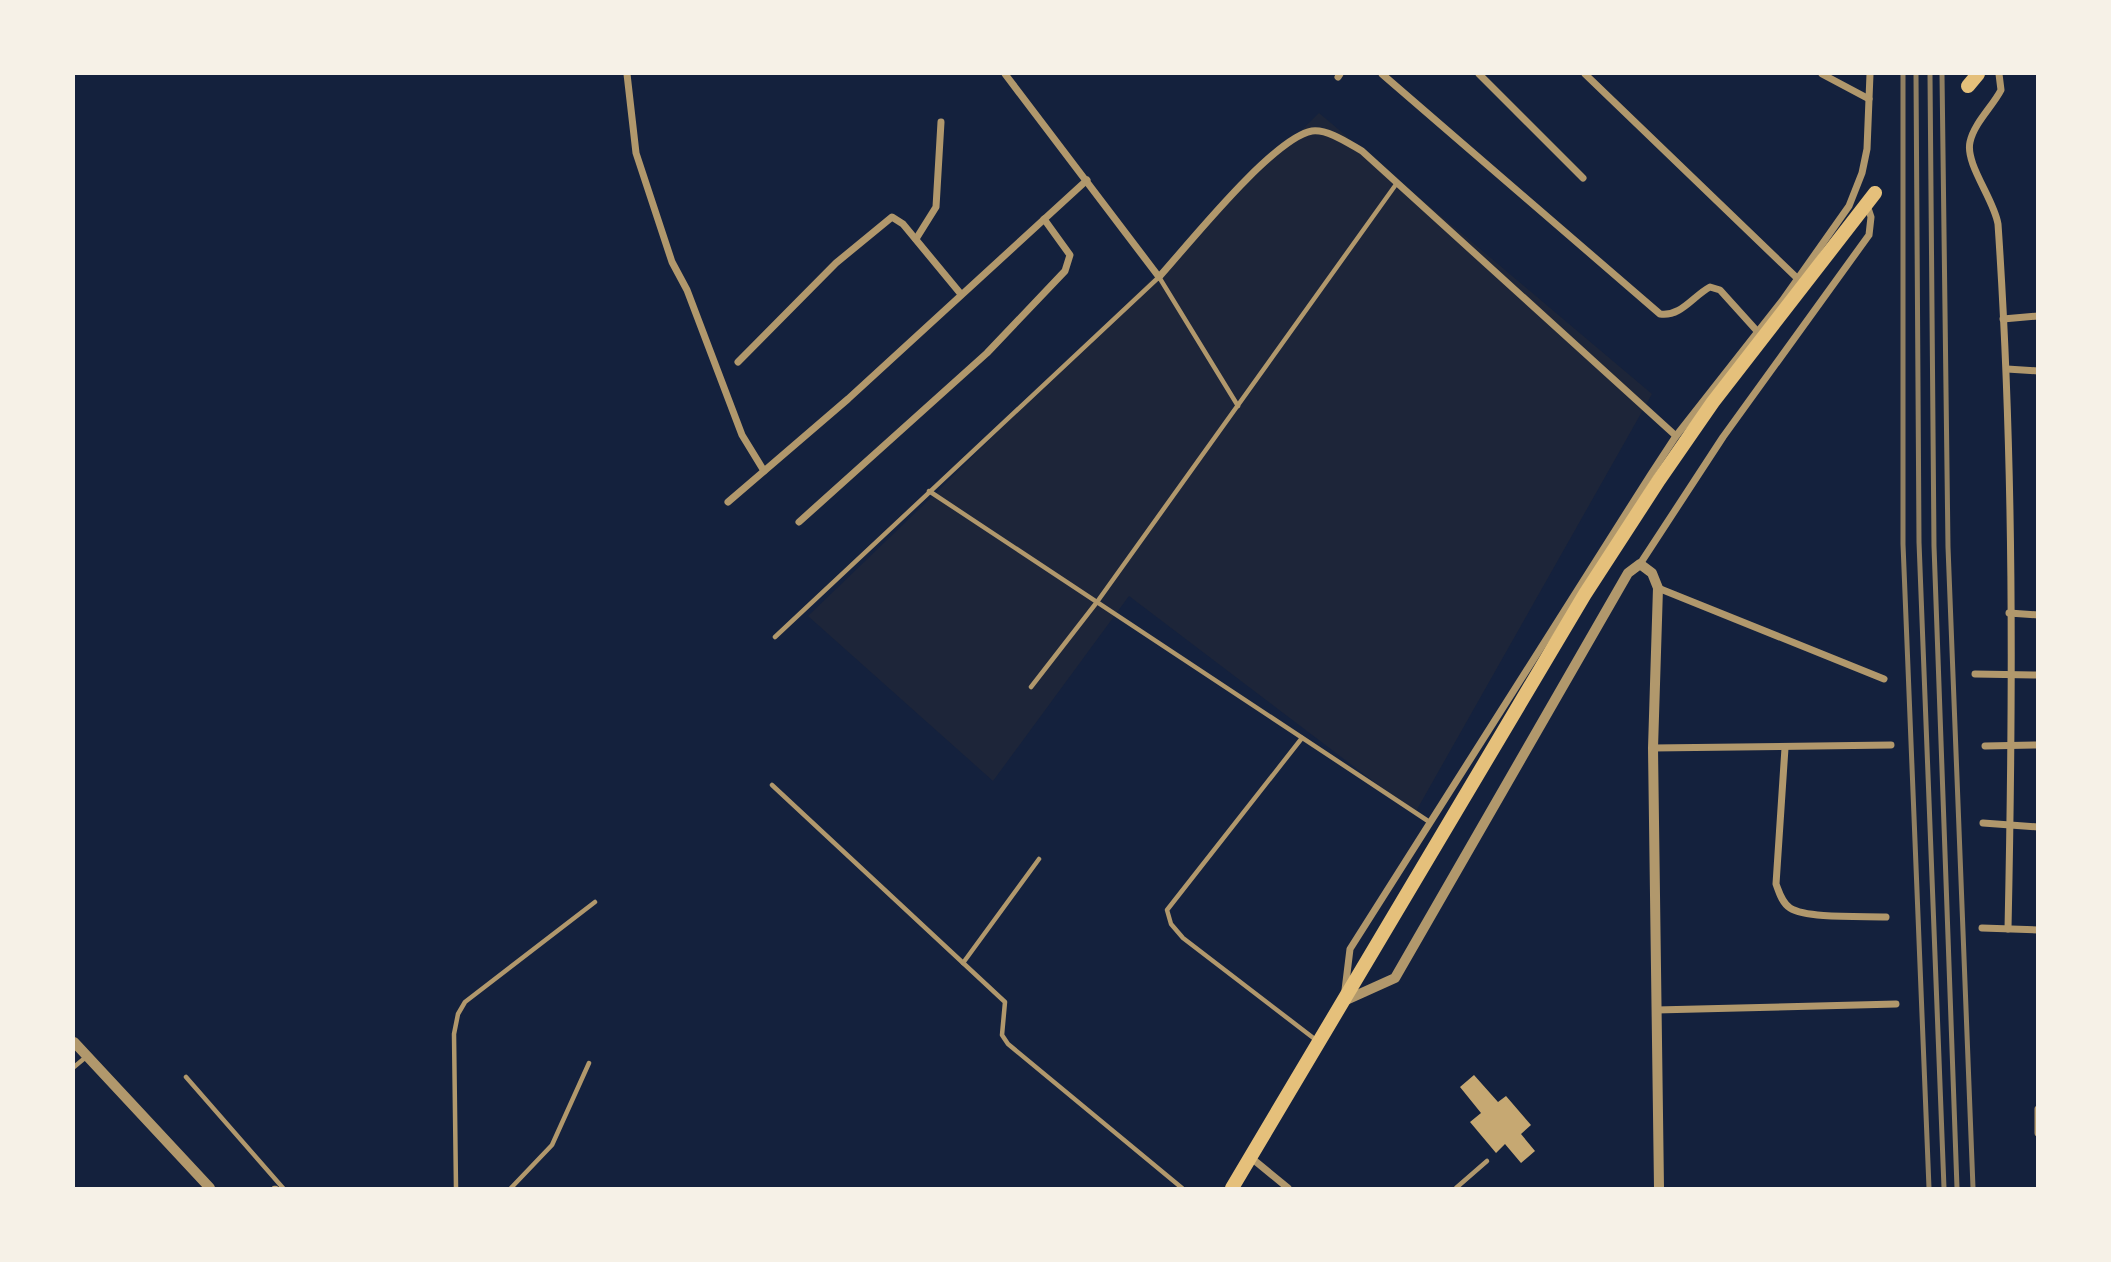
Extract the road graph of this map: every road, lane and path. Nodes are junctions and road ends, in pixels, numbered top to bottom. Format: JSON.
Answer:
{"nodes":[{"id":1,"x":627,"y":74,"type":"edge"},
{"id":2,"x":1005,"y":74,"type":"edge"},
{"id":3,"x":1382,"y":74,"type":"edge"},
{"id":4,"x":1479,"y":74,"type":"edge"},
{"id":5,"x":1585,"y":74,"type":"edge"},
{"id":6,"x":1822,"y":74,"type":"edge"},
{"id":7,"x":1870,"y":74,"type":"edge"},
{"id":8,"x":1978,"y":74,"type":"edge"},
{"id":9,"x":1999,"y":74,"type":"edge"},
{"id":10,"x":1968,"y":86,"type":"dead end"},
{"id":11,"x":1869,"y":99,"type":"junction"},
{"id":12,"x":941,"y":122,"type":"dead end"},
{"id":13,"x":1583,"y":178,"type":"dead end"},
{"id":14,"x":1087,"y":180,"type":"junction"},
{"id":15,"x":1397,"y":183,"type":"junction"},
{"id":16,"x":1871,"y":199,"type":"joint"},
{"id":17,"x":1044,"y":219,"type":"junction"},
{"id":18,"x":916,"y":239,"type":"junction"},
{"id":19,"x":1159,"y":277,"type":"junction"},
{"id":20,"x":1798,"y":279,"type":"junction"},
{"id":21,"x":960,"y":293,"type":"junction"},
{"id":22,"x":2038,"y":316,"type":"edge"},
{"id":23,"x":2003,"y":319,"type":"junction"},
{"id":24,"x":1757,"y":331,"type":"junction"},
{"id":25,"x":738,"y":362,"type":"dead end"},
{"id":26,"x":2007,"y":369,"type":"junction"},
{"id":27,"x":2038,"y":371,"type":"edge"},
{"id":28,"x":1238,"y":406,"type":"junction"},
{"id":29,"x":1676,"y":436,"type":"junction"},
{"id":30,"x":764,"y":471,"type":"junction"},
{"id":31,"x":929,"y":491,"type":"junction"},
{"id":32,"x":728,"y":502,"type":"dead end"},
{"id":33,"x":799,"y":522,"type":"dead end"},
{"id":34,"x":1640,"y":564,"type":"junction"},
{"id":35,"x":1658,"y":588,"type":"junction"},
{"id":36,"x":1097,"y":602,"type":"junction"},
{"id":37,"x":2009,"y":613,"type":"junction"},
{"id":38,"x":2038,"y":615,"type":"edge"},
{"id":39,"x":775,"y":637,"type":"dead end"},
{"id":40,"x":1975,"y":674,"type":"dead end"},
{"id":41,"x":2013,"y":674,"type":"junction"},
{"id":42,"x":2038,"y":675,"type":"edge"},
{"id":43,"x":1884,"y":678,"type":"dead end"},
{"id":44,"x":1031,"y":687,"type":"dead end"},
{"id":45,"x":1302,"y":738,"type":"junction"},
{"id":46,"x":2013,"y":744,"type":"junction"},
{"id":47,"x":1891,"y":745,"type":"dead end"},
{"id":48,"x":2038,"y":745,"type":"edge"},
{"id":49,"x":1985,"y":746,"type":"dead end"},
{"id":50,"x":1653,"y":748,"type":"junction"},
{"id":51,"x":1785,"y":748,"type":"junction"},
{"id":52,"x":772,"y":785,"type":"dead end"},
{"id":53,"x":1428,"y":821,"type":"junction"},
{"id":54,"x":1983,"y":823,"type":"dead end"},
{"id":55,"x":2010,"y":825,"type":"junction"},
{"id":56,"x":2038,"y":827,"type":"edge"},
{"id":57,"x":1039,"y":859,"type":"dead end"},
{"id":58,"x":595,"y":902,"type":"dead end"},
{"id":59,"x":1886,"y":917,"type":"dead end"},
{"id":60,"x":1982,"y":928,"type":"dead end"},
{"id":61,"x":2008,"y":929,"type":"junction"},
{"id":62,"x":2038,"y":930,"type":"edge"},
{"id":63,"x":963,"y":963,"type":"junction"},
{"id":64,"x":1344,"y":1001,"type":"junction"},
{"id":65,"x":1896,"y":1004,"type":"dead end"},
{"id":66,"x":1655,"y":1010,"type":"junction"},
{"id":67,"x":74,"y":1042,"type":"edge"},
{"id":68,"x":1319,"y":1042,"type":"junction"},
{"id":69,"x":87,"y":1056,"type":"junction"},
{"id":70,"x":589,"y":1063,"type":"dead end"},
{"id":71,"x":74,"y":1068,"type":"edge"},
{"id":72,"x":186,"y":1077,"type":"dead end"},
{"id":73,"x":2038,"y":1110,"type":"edge"},
{"id":74,"x":2038,"y":1133,"type":"edge"},
{"id":75,"x":1249,"y":1156,"type":"junction"},
{"id":76,"x":1487,"y":1161,"type":"dead end"},
{"id":77,"x":210,"y":1188,"type":"edge"},
{"id":78,"x":283,"y":1188,"type":"edge"},
{"id":79,"x":456,"y":1188,"type":"edge"},
{"id":80,"x":511,"y":1188,"type":"edge"},
{"id":81,"x":1182,"y":1188,"type":"edge"},
{"id":82,"x":1232,"y":1188,"type":"edge"},
{"id":83,"x":1289,"y":1188,"type":"edge"},
{"id":84,"x":1456,"y":1188,"type":"edge"},
{"id":85,"x":1659,"y":1188,"type":"edge"}],
"edges":[{"from":1,"to":30,"type":"street"},
{"from":2,"to":14,"type":"street"},
{"from":3,"to":24,"type":"street"},
{"from":4,"to":13,"type":"street"},
{"from":5,"to":20,"type":"street"},
{"from":6,"to":11,"type":"street"},
{"from":7,"to":11,"type":"street"},
{"from":8,"to":10,"type":"main road"},
{"from":9,"to":23,"type":"street"},
{"from":11,"to":20,"type":"street"},
{"from":12,"to":18,"type":"street"},
{"from":14,"to":17,"type":"street"},
{"from":14,"to":19,"type":"street"},
{"from":15,"to":19,"type":"street"},
{"from":15,"to":28,"type":"lane"},
{"from":15,"to":29,"type":"street"},
{"from":16,"to":34,"type":"street"},
{"from":16,"to":64,"type":"main road"},
{"from":17,"to":21,"type":"street"},
{"from":17,"to":33,"type":"street"},
{"from":18,"to":21,"type":"street"},
{"from":18,"to":25,"type":"street"},
{"from":19,"to":28,"type":"lane"},
{"from":19,"to":31,"type":"lane"},
{"from":20,"to":24,"type":"street"},
{"from":21,"to":30,"type":"street"},
{"from":22,"to":23,"type":"street"},
{"from":23,"to":26,"type":"street"},
{"from":24,"to":29,"type":"street"},
{"from":26,"to":27,"type":"street"},
{"from":26,"to":37,"type":"street"},
{"from":28,"to":36,"type":"lane"},
{"from":29,"to":53,"type":"street"},
{"from":30,"to":32,"type":"street"},
{"from":31,"to":36,"type":"lane"},
{"from":31,"to":39,"type":"lane"},
{"from":34,"to":35,"type":"street"},
{"from":34,"to":64,"type":"street"},
{"from":35,"to":43,"type":"street"},
{"from":35,"to":50,"type":"street"},
{"from":36,"to":44,"type":"lane"},
{"from":36,"to":45,"type":"lane"},
{"from":37,"to":38,"type":"street"},
{"from":37,"to":41,"type":"street"},
{"from":40,"to":41,"type":"street"},
{"from":41,"to":42,"type":"street"},
{"from":41,"to":46,"type":"street"},
{"from":45,"to":53,"type":"lane"},
{"from":45,"to":68,"type":"lane"},
{"from":46,"to":48,"type":"street"},
{"from":46,"to":49,"type":"street"},
{"from":46,"to":55,"type":"street"},
{"from":47,"to":51,"type":"street"},
{"from":50,"to":51,"type":"street"},
{"from":50,"to":66,"type":"street"},
{"from":51,"to":59,"type":"street"},
{"from":52,"to":63,"type":"lane"},
{"from":53,"to":64,"type":"street"},
{"from":54,"to":55,"type":"street"},
{"from":55,"to":56,"type":"street"},
{"from":55,"to":61,"type":"street"},
{"from":57,"to":63,"type":"lane"},
{"from":58,"to":79,"type":"lane"},
{"from":60,"to":61,"type":"street"},
{"from":61,"to":62,"type":"street"},
{"from":63,"to":81,"type":"lane"},
{"from":64,"to":68,"type":"main road"},
{"from":65,"to":66,"type":"street"},
{"from":66,"to":85,"type":"street"},
{"from":67,"to":69,"type":"street"},
{"from":68,"to":75,"type":"main road"},
{"from":69,"to":71,"type":"lane"},
{"from":69,"to":77,"type":"street"},
{"from":70,"to":80,"type":"lane"},
{"from":72,"to":78,"type":"lane"},
{"from":73,"to":74,"type":"street"},
{"from":75,"to":82,"type":"main road"},
{"from":75,"to":83,"type":"street"},
{"from":76,"to":84,"type":"lane"}]}
